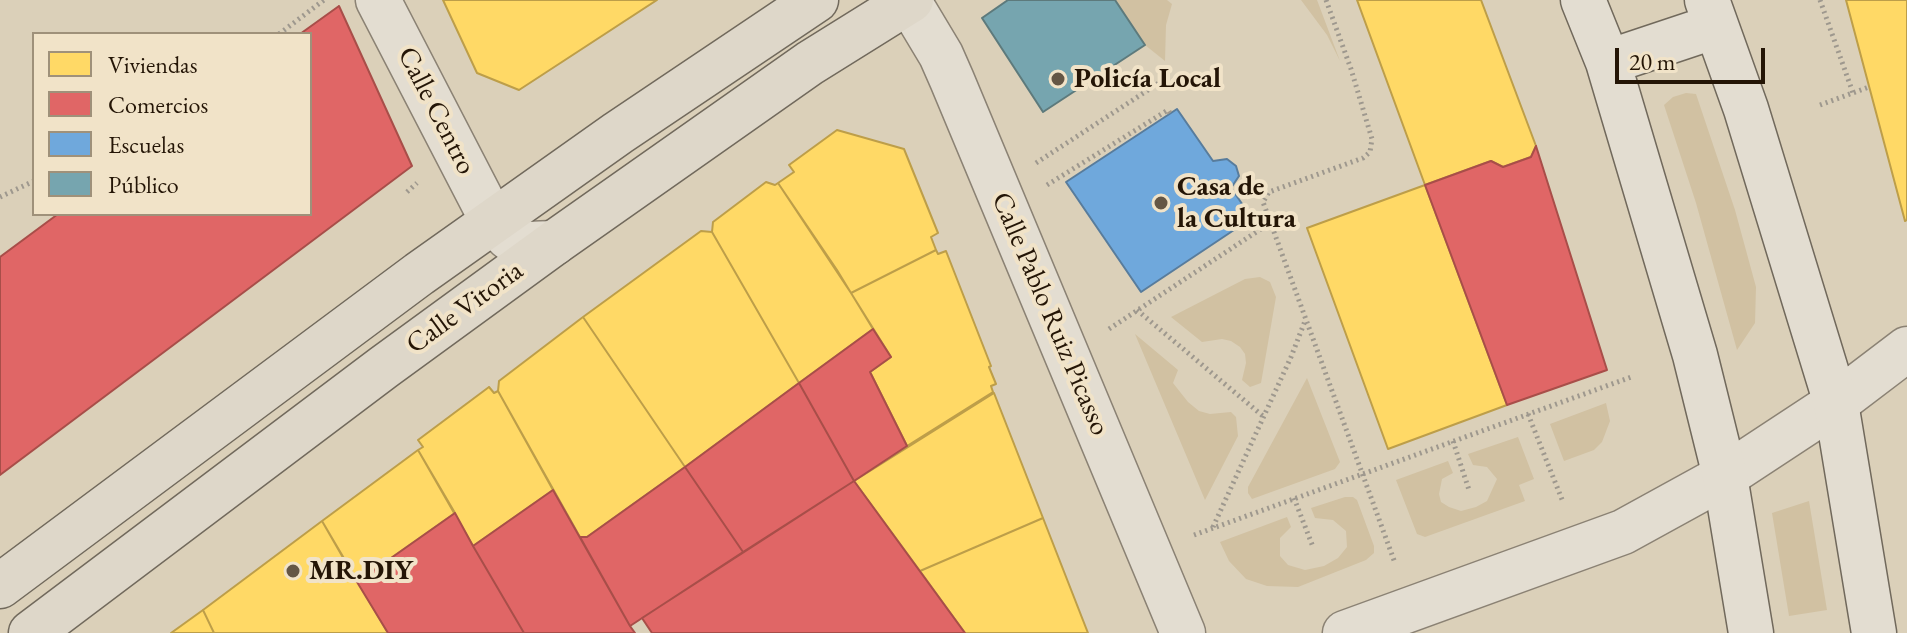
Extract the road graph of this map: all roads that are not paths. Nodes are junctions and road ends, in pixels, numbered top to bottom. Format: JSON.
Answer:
{"nodes":[{"id":1,"x":378,"y":0,"type":"edge"},
{"id":2,"x":816,"y":0,"type":"edge"},
{"id":3,"x":909,"y":0,"type":"edge"},
{"id":4,"x":1583,"y":0,"type":"edge"},
{"id":5,"x":1712,"y":13,"type":"edge"},
{"id":6,"x":1608,"y":62,"type":"junction"},
{"id":7,"x":493,"y":222,"type":"junction"},
{"id":8,"x":554,"y":243,"type":"junction"},
{"id":9,"x":1907,"y":349,"type":"edge"},
{"id":10,"x":1836,"y":403,"type":"junction"},
{"id":11,"x":1725,"y":476,"type":"junction"},
{"id":12,"x":0,"y":586,"type":"edge"},
{"id":13,"x":31,"y":633,"type":"edge"},
{"id":14,"x":1183,"y":633,"type":"edge"},
{"id":15,"x":1345,"y":633,"type":"edge"},
{"id":16,"x":1751,"y":633,"type":"edge"},
{"id":17,"x":1874,"y":633,"type":"edge"}],
"edges":[{"from":1,"to":7,"type":"street","name":"Calle Centro"},
{"from":2,"to":7,"type":"highway","name":"Calle Vitoria"},
{"from":3,"to":8,"type":"highway","name":"Calle Vitoria"},
{"from":3,"to":14,"type":"street","name":"Calle Pablo Ruiz Picasso"},
{"from":4,"to":6,"type":"street"},
{"from":5,"to":6,"type":"street"},
{"from":5,"to":10,"type":"street"},
{"from":6,"to":11,"type":"street"},
{"from":7,"to":8,"type":"street"},
{"from":7,"to":12,"type":"highway","name":"Calle Vitoria"},
{"from":8,"to":13,"type":"highway","name":"Calle Vitoria"},
{"from":9,"to":10,"type":"street"},
{"from":10,"to":11,"type":"street"},
{"from":10,"to":17,"type":"street"},
{"from":11,"to":15,"type":"street"},
{"from":11,"to":16,"type":"street"}]}
